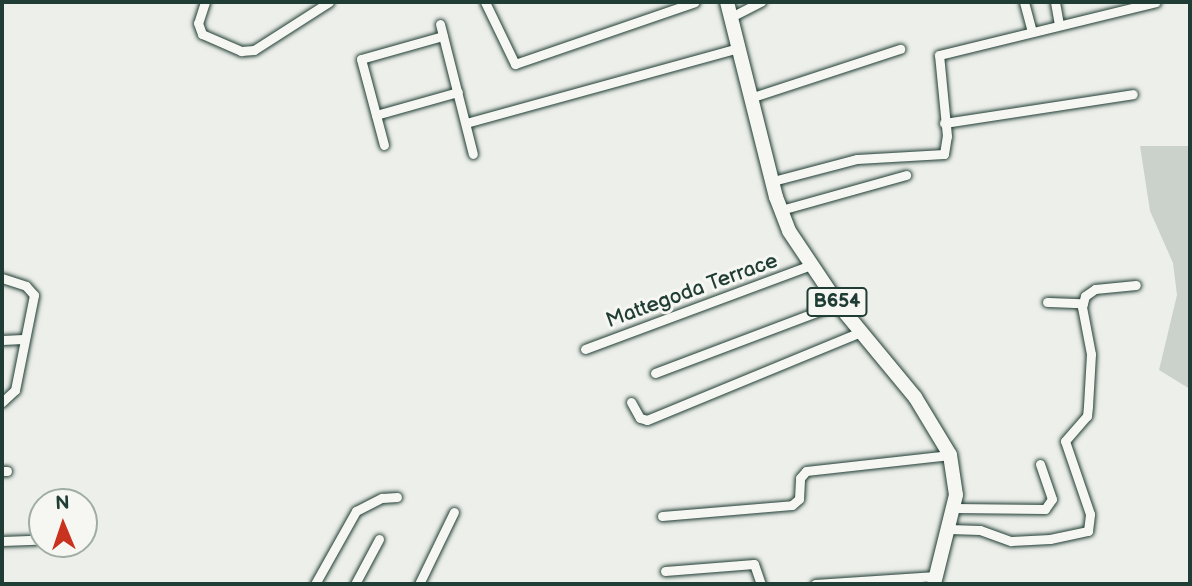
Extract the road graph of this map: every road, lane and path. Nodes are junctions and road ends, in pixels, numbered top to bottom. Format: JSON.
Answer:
{"nodes":[{"id":1,"x":205,"y":2,"type":"edge"},
{"id":2,"x":329,"y":2,"type":"edge"},
{"id":3,"x":485,"y":2,"type":"edge"},
{"id":4,"x":695,"y":2,"type":"edge"},
{"id":5,"x":727,"y":2,"type":"edge"},
{"id":6,"x":761,"y":2,"type":"edge"},
{"id":7,"x":1024,"y":2,"type":"edge"},
{"id":8,"x":1055,"y":2,"type":"edge"},
{"id":9,"x":1107,"y":2,"type":"edge"},
{"id":10,"x":1156,"y":2,"type":"edge"},
{"id":11,"x":1107,"y":15,"type":"junction"},
{"id":12,"x":731,"y":17,"type":"junction"},
{"id":13,"x":440,"y":23,"type":"dead end"},
{"id":14,"x":1059,"y":26,"type":"junction"},
{"id":15,"x":1032,"y":32,"type":"junction"},
{"id":16,"x":443,"y":36,"type":"junction"},
{"id":17,"x":739,"y":48,"type":"junction"},
{"id":18,"x":900,"y":49,"type":"dead end"},
{"id":19,"x":458,"y":92,"type":"junction"},
{"id":20,"x":1133,"y":94,"type":"dead end"},
{"id":21,"x":753,"y":97,"type":"junction"},
{"id":22,"x":376,"y":115,"type":"junction"},
{"id":23,"x":466,"y":123,"type":"junction"},
{"id":24,"x":944,"y":123,"type":"junction"},
{"id":25,"x":384,"y":145,"type":"dead end"},
{"id":26,"x":473,"y":154,"type":"dead end"},
{"id":27,"x":906,"y":175,"type":"dead end"},
{"id":28,"x":773,"y":181,"type":"junction"},
{"id":29,"x":780,"y":210,"type":"junction"},
{"id":30,"x":811,"y":265,"type":"junction"},
{"id":31,"x":2,"y":278,"type":"edge"},
{"id":32,"x":1136,"y":285,"type":"dead end"},
{"id":33,"x":1047,"y":302,"type":"dead end"},
{"id":34,"x":1083,"y":303,"type":"junction"},
{"id":35,"x":838,"y":304,"type":"junction"},
{"id":36,"x":861,"y":332,"type":"junction"},
{"id":37,"x":23,"y":339,"type":"junction"},
{"id":38,"x":2,"y":340,"type":"edge"},
{"id":39,"x":585,"y":349,"type":"dead end"},
{"id":40,"x":655,"y":373,"type":"dead end"},
{"id":41,"x":2,"y":402,"type":"edge"},
{"id":42,"x":631,"y":402,"type":"dead end"},
{"id":43,"x":950,"y":455,"type":"junction"},
{"id":44,"x":1040,"y":464,"type":"dead end"},
{"id":45,"x":397,"y":497,"type":"dead end"},
{"id":46,"x":954,"y":508,"type":"junction"},
{"id":47,"x":454,"y":512,"type":"dead end"},
{"id":48,"x":662,"y":516,"type":"dead end"},
{"id":49,"x":949,"y":529,"type":"junction"},
{"id":50,"x":379,"y":539,"type":"dead end"},
{"id":51,"x":28,"y":540,"type":"edge"},
{"id":52,"x":2,"y":541,"type":"edge"},
{"id":53,"x":665,"y":571,"type":"dead end"},
{"id":54,"x":935,"y":580,"type":"edge"},
{"id":55,"x":315,"y":584,"type":"edge"},
{"id":56,"x":355,"y":584,"type":"edge"},
{"id":57,"x":419,"y":584,"type":"edge"},
{"id":58,"x":761,"y":584,"type":"edge"},
{"id":59,"x":815,"y":584,"type":"edge"}],
"edges":[{"from":1,"to":2,"type":"street"},
{"from":3,"to":4,"type":"street"},
{"from":5,"to":12,"type":"main road","number":"B654"},
{"from":6,"to":12,"type":"street"},
{"from":7,"to":15,"type":"street"},
{"from":8,"to":14,"type":"street"},
{"from":9,"to":11,"type":"street"},
{"from":10,"to":11,"type":"street"},
{"from":11,"to":14,"type":"street"},
{"from":12,"to":17,"type":"main road","number":"B654"},
{"from":13,"to":16,"type":"street"},
{"from":14,"to":15,"type":"street"},
{"from":15,"to":24,"type":"street"},
{"from":16,"to":19,"type":"street"},
{"from":16,"to":22,"type":"street"},
{"from":17,"to":21,"type":"main road","number":"B654"},
{"from":17,"to":23,"type":"street"},
{"from":18,"to":21,"type":"street"},
{"from":19,"to":22,"type":"street"},
{"from":19,"to":23,"type":"street"},
{"from":20,"to":24,"type":"street"},
{"from":21,"to":28,"type":"main road","number":"B654"},
{"from":22,"to":25,"type":"street"},
{"from":23,"to":26,"type":"street"},
{"from":24,"to":28,"type":"street"},
{"from":27,"to":29,"type":"street"},
{"from":28,"to":29,"type":"main road","number":"B654"},
{"from":29,"to":30,"type":"main road","number":"B654"},
{"from":30,"to":35,"type":"main road","number":"B654"},
{"from":30,"to":39,"type":"street","name":"Mattegoda Terrace"},
{"from":31,"to":37,"type":"street"},
{"from":32,"to":34,"type":"street"},
{"from":33,"to":34,"type":"street"},
{"from":34,"to":49,"type":"street"},
{"from":35,"to":36,"type":"main road","number":"B654"},
{"from":35,"to":40,"type":"street"},
{"from":36,"to":42,"type":"street"},
{"from":36,"to":43,"type":"main road","number":"B654"},
{"from":37,"to":38,"type":"street"},
{"from":37,"to":41,"type":"street"},
{"from":43,"to":46,"type":"main road","number":"B654"},
{"from":43,"to":48,"type":"street"},
{"from":44,"to":46,"type":"street"},
{"from":45,"to":55,"type":"street"},
{"from":46,"to":49,"type":"main road","number":"B654"},
{"from":47,"to":57,"type":"street"},
{"from":49,"to":54,"type":"main road","number":"B654"},
{"from":50,"to":56,"type":"street"},
{"from":51,"to":52,"type":"street"},
{"from":53,"to":58,"type":"street"},
{"from":54,"to":59,"type":"street"}]}
